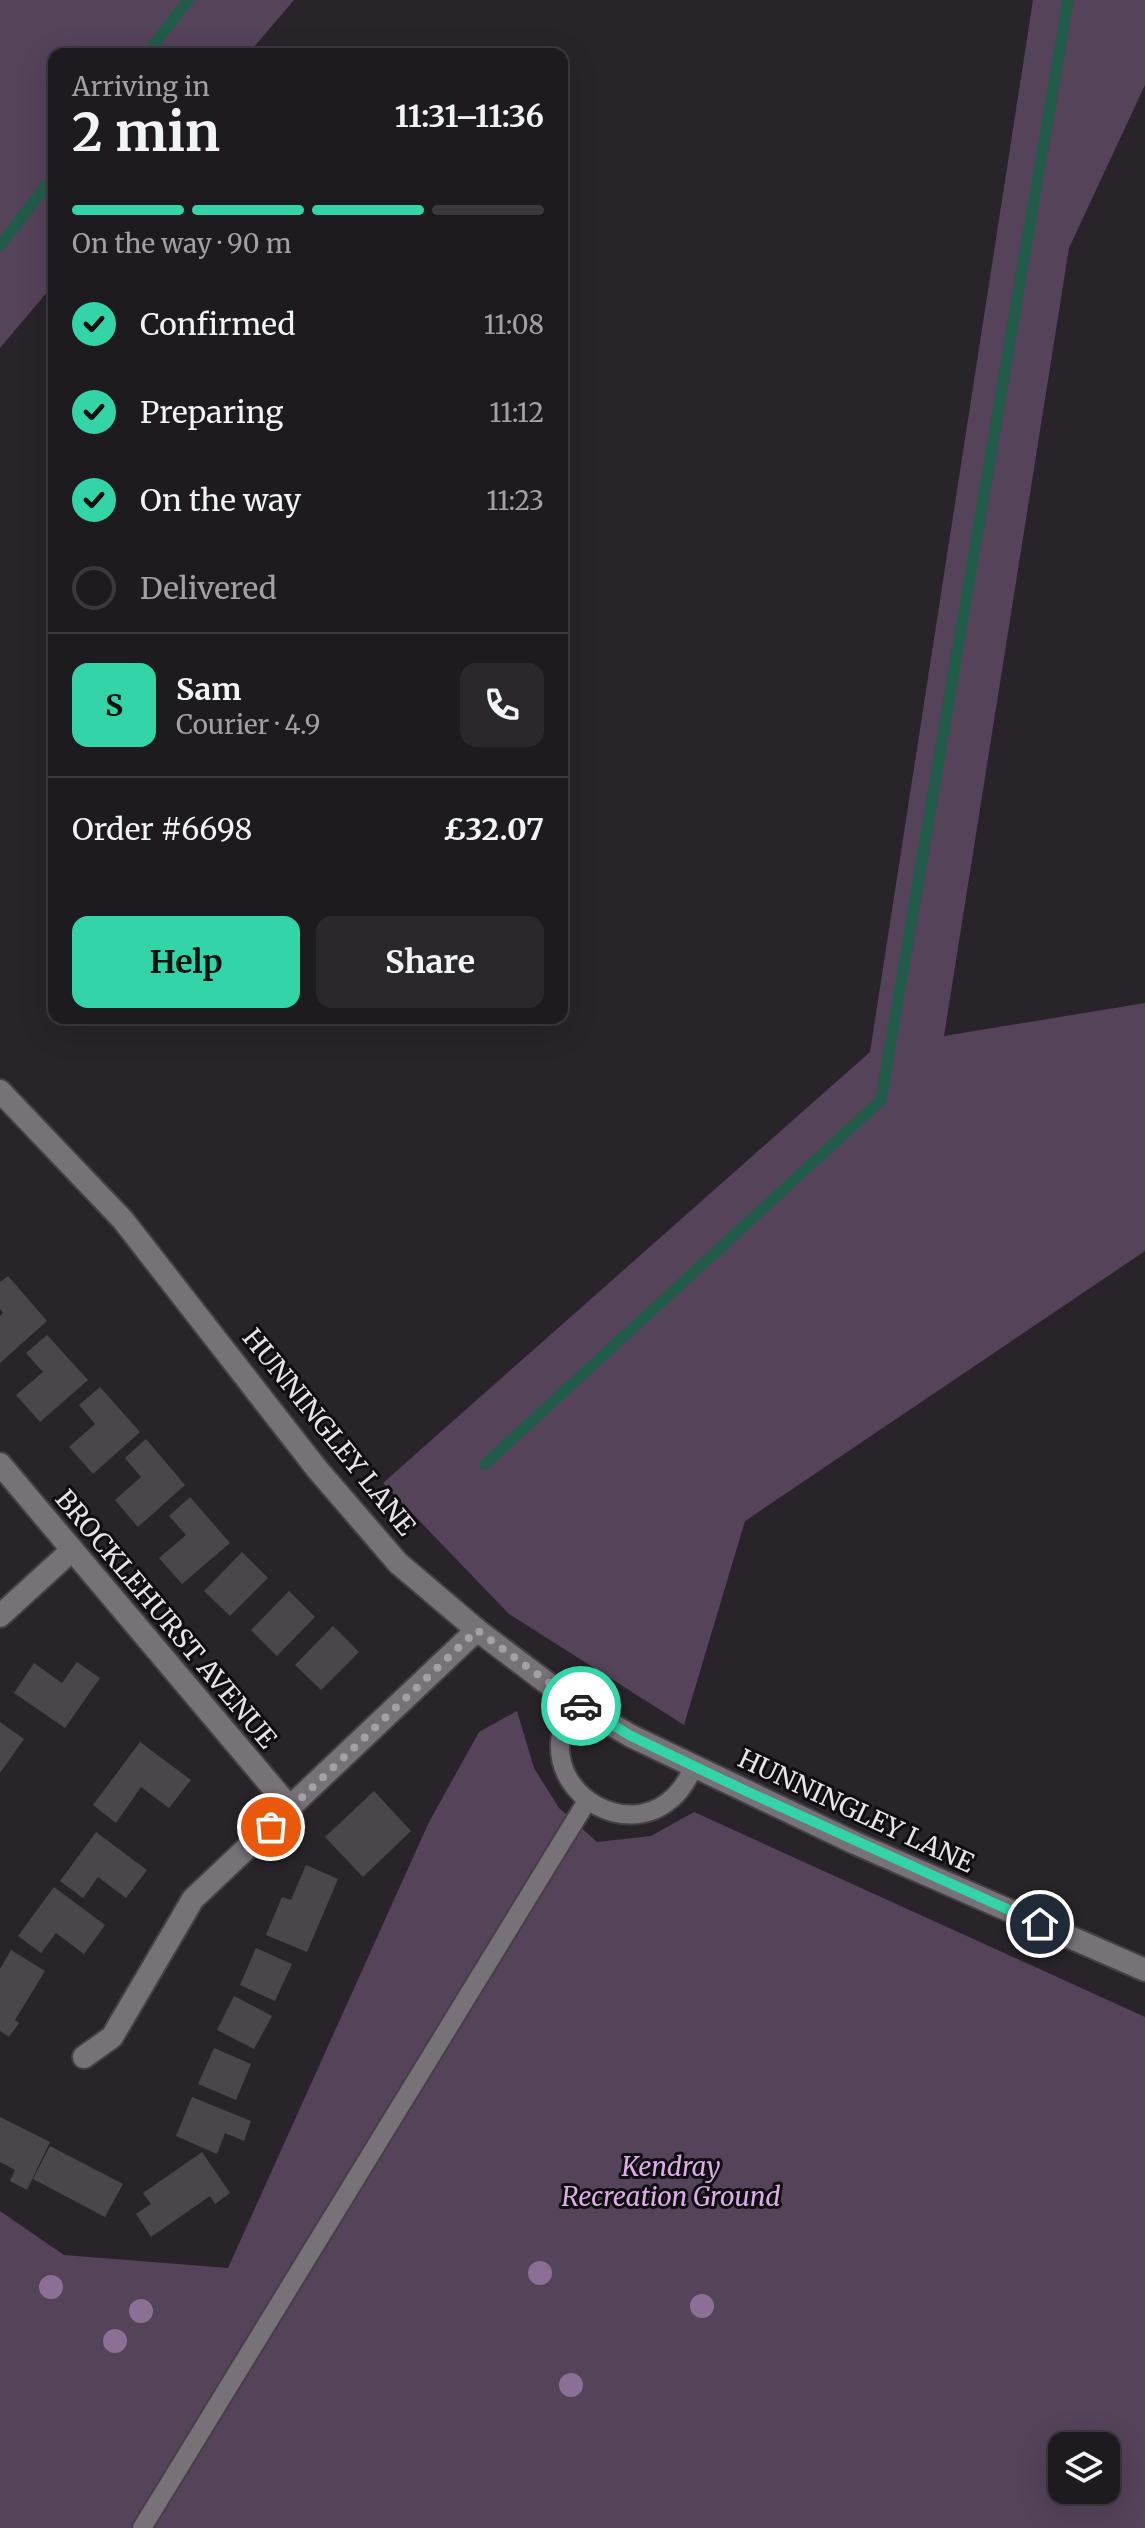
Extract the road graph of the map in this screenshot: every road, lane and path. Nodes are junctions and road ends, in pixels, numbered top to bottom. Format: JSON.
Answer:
{"nodes":[{"id":1,"x":0,"y":1091,"type":"edge"},
{"id":2,"x":0,"y":1464,"type":"edge"},
{"id":3,"x":71,"y":1551,"type":"junction"},
{"id":4,"x":0,"y":1616,"type":"edge"},
{"id":5,"x":477,"y":1630,"type":"junction"},
{"id":6,"x":575,"y":1703,"type":"junction"},
{"id":7,"x":694,"y":1767,"type":"junction"},
{"id":8,"x":587,"y":1801,"type":"junction"},
{"id":9,"x":291,"y":1809,"type":"junction"},
{"id":10,"x":1145,"y":1970,"type":"edge"},
{"id":11,"x":84,"y":2057,"type":"dead end"},
{"id":12,"x":142,"y":2528,"type":"edge"}],
"edges":[{"from":1,"to":5,"type":"main road","name":"HUNNINGLEY LANE"},
{"from":2,"to":3,"type":"main road","name":"BROCKLEHURST AVENUE"},
{"from":3,"to":4,"type":"main road"},
{"from":3,"to":9,"type":"main road","name":"BROCKLEHURST AVENUE"},
{"from":5,"to":6,"type":"main road","name":"HUNNINGLEY LANE"},
{"from":5,"to":9,"type":"main road"},
{"from":6,"to":7,"type":"main road","name":"HUNNINGLEY LANE"},
{"from":6,"to":8,"type":"lane"},
{"from":7,"to":8,"type":"lane"},
{"from":7,"to":10,"type":"main road","name":"HUNNINGLEY LANE"},
{"from":8,"to":12,"type":"lane"},
{"from":9,"to":11,"type":"main road"}]}
